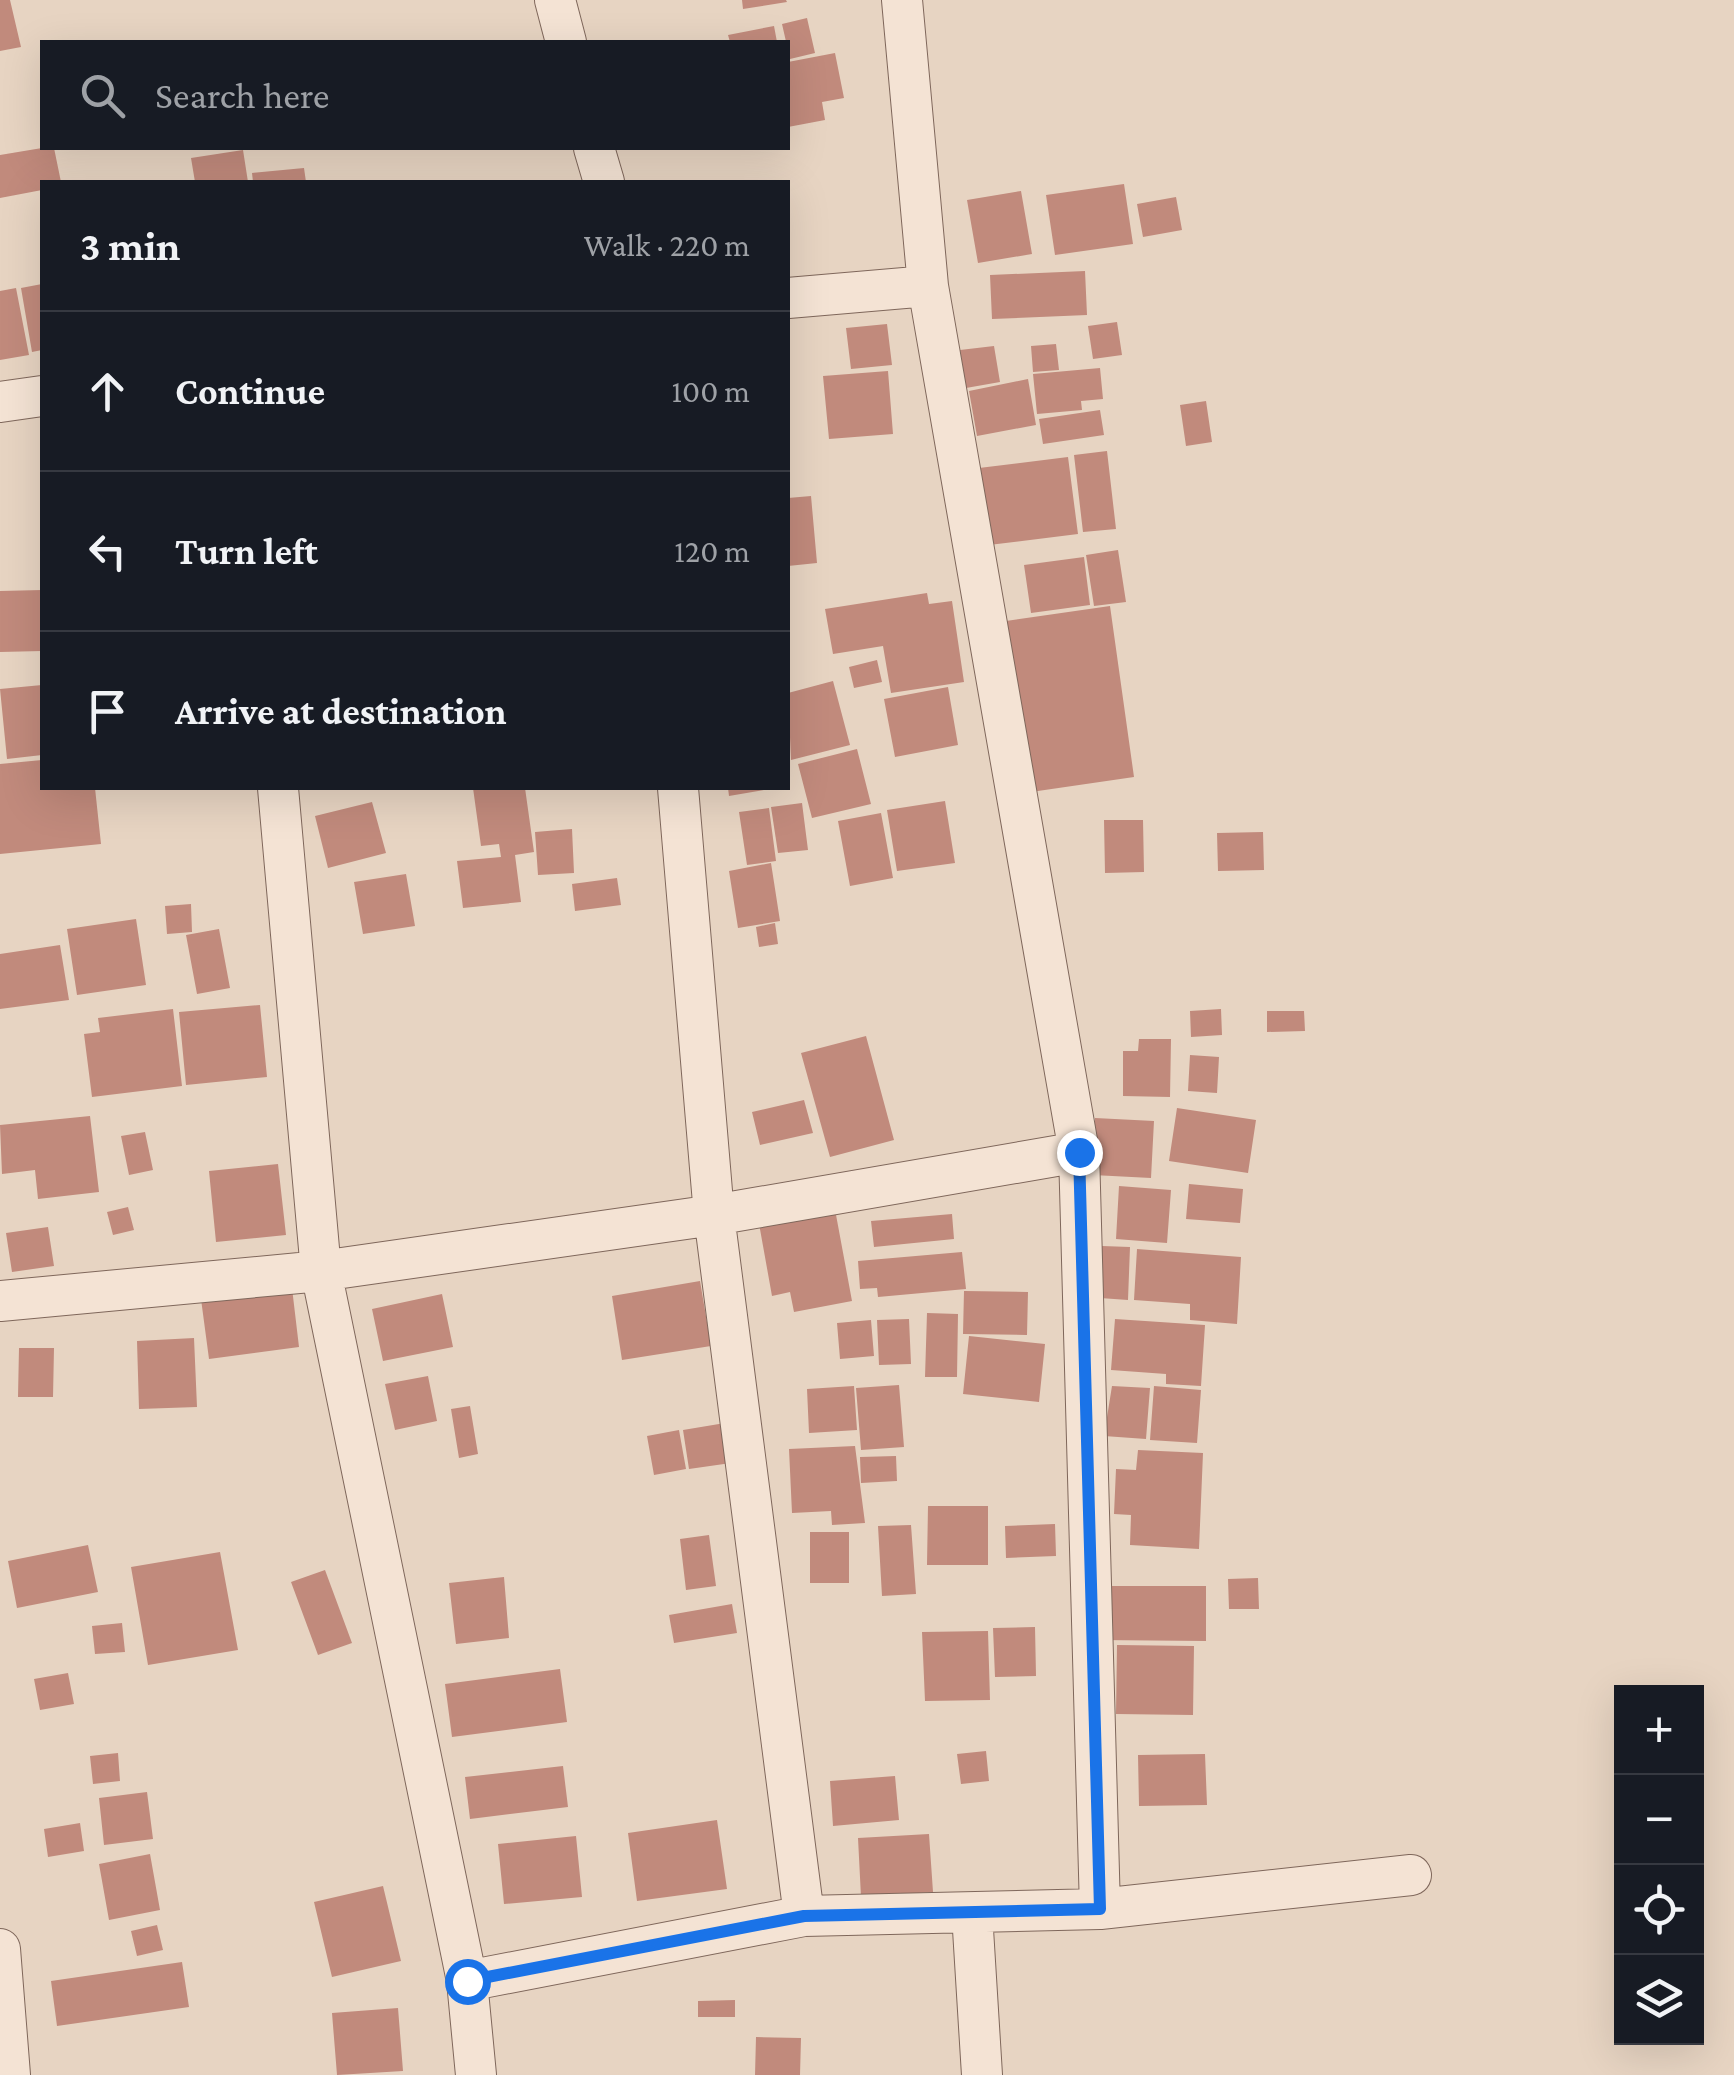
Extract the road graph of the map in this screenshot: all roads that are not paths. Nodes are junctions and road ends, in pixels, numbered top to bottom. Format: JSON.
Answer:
{"nodes":[{"id":1,"x":555,"y":0,"type":"edge"},
{"id":2,"x":902,"y":0,"type":"edge"},
{"id":3,"x":565,"y":40,"type":"edge"},
{"id":4,"x":595,"y":150,"type":"edge"},
{"id":5,"x":603,"y":180,"type":"edge"},
{"id":6,"x":928,"y":286,"type":"junction"},
{"id":7,"x":790,"y":298,"type":"edge"},
{"id":8,"x":40,"y":396,"type":"edge"},
{"id":9,"x":0,"y":402,"type":"edge"},
{"id":10,"x":278,"y":790,"type":"edge"},
{"id":11,"x":678,"y":790,"type":"edge"},
{"id":12,"x":1079,"y":1152,"type":"junction"},
{"id":13,"x":714,"y":1215,"type":"junction"},
{"id":14,"x":320,"y":1271,"type":"junction"},
{"id":15,"x":0,"y":1301,"type":"edge"},
{"id":16,"x":1412,"y":1875,"type":"dead end"},
{"id":17,"x":1100,"y":1909,"type":"junction"},
{"id":18,"x":972,"y":1913,"type":"junction"},
{"id":19,"x":804,"y":1916,"type":"junction"},
{"id":20,"x":0,"y":1948,"type":"edge"},
{"id":21,"x":467,"y":1981,"type":"junction"},
{"id":22,"x":10,"y":2075,"type":"edge"},
{"id":23,"x":476,"y":2075,"type":"edge"},
{"id":24,"x":982,"y":2075,"type":"edge"}],
"edges":[{"from":1,"to":3,"type":"street"},
{"from":2,"to":6,"type":"street"},
{"from":4,"to":5,"type":"street"},
{"from":6,"to":7,"type":"street"},
{"from":6,"to":12,"type":"street"},
{"from":8,"to":9,"type":"street"},
{"from":10,"to":14,"type":"street"},
{"from":11,"to":13,"type":"street"},
{"from":12,"to":13,"type":"street"},
{"from":12,"to":17,"type":"street"},
{"from":13,"to":14,"type":"street"},
{"from":13,"to":19,"type":"street"},
{"from":14,"to":15,"type":"street"},
{"from":14,"to":21,"type":"street"},
{"from":16,"to":17,"type":"street"},
{"from":17,"to":18,"type":"street"},
{"from":18,"to":19,"type":"street"},
{"from":18,"to":24,"type":"street"},
{"from":19,"to":21,"type":"street"},
{"from":20,"to":22,"type":"street"},
{"from":21,"to":23,"type":"street"}]}
